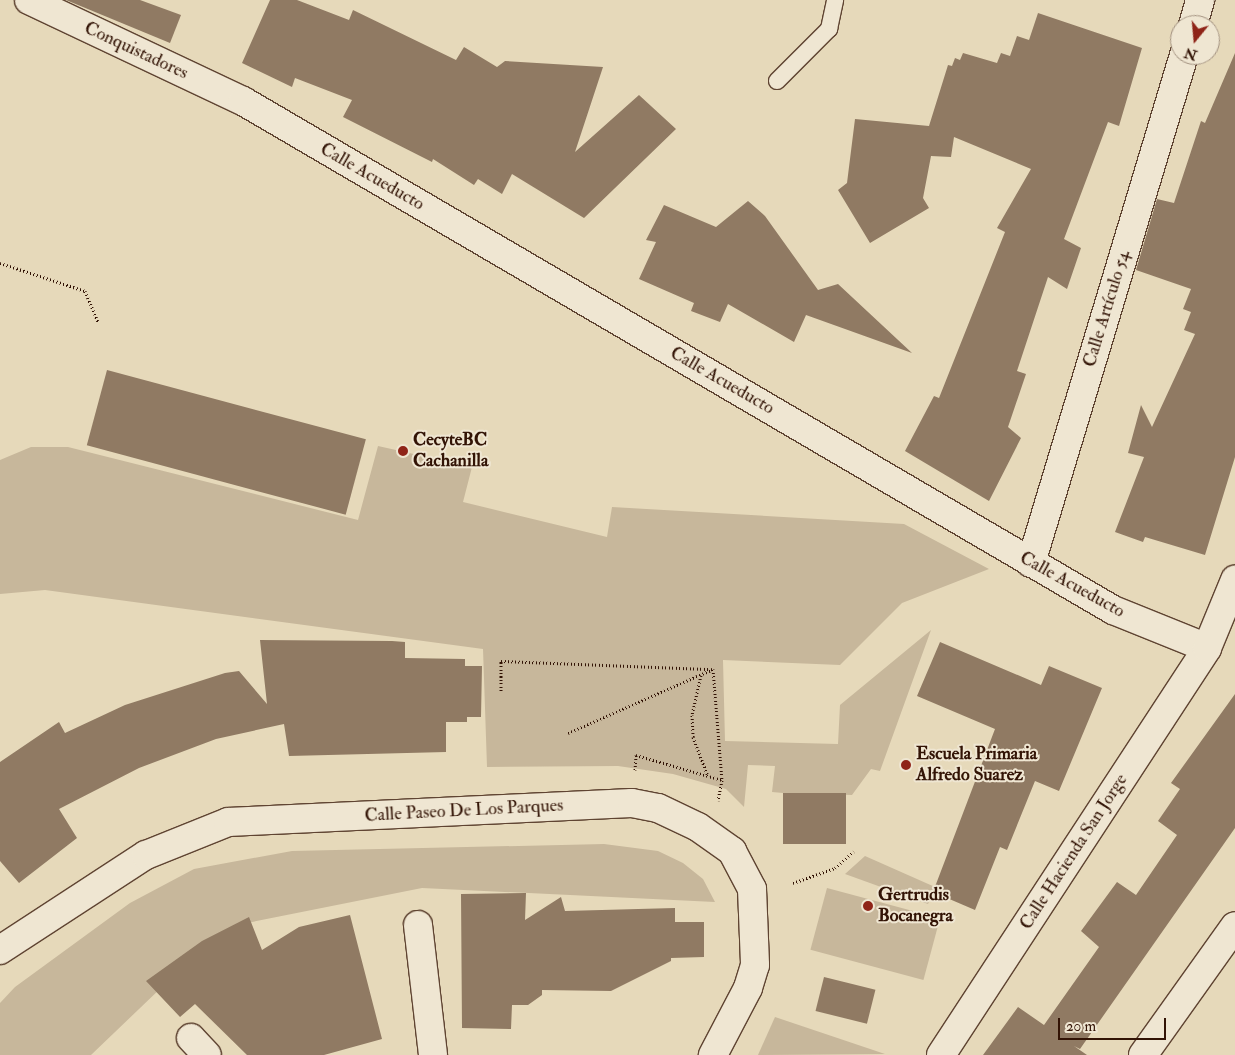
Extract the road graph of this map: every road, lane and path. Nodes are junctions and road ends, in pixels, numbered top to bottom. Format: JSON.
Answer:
{"nodes":[{"id":1,"x":29,"y":0,"type":"edge"},
{"id":2,"x":835,"y":0,"type":"edge"},
{"id":3,"x":1200,"y":0,"type":"edge"},
{"id":4,"x":1196,"y":15,"type":"edge"},
{"id":5,"x":1181,"y":65,"type":"edge"},
{"id":6,"x":777,"y":81,"type":"dead end"},
{"id":7,"x":243,"y":101,"type":"joint"},
{"id":8,"x":0,"y":263,"type":"edge"},
{"id":9,"x":98,"y":322,"type":"dead end"},
{"id":10,"x":1031,"y":562,"type":"junction"},
{"id":11,"x":1235,"y":580,"type":"edge"},
{"id":12,"x":1207,"y":648,"type":"junction"},
{"id":13,"x":713,"y":669,"type":"junction"},
{"id":14,"x":701,"y":674,"type":"junction"},
{"id":15,"x":501,"y":691,"type":"dead end"},
{"id":16,"x":568,"y":733,"type":"dead end"},
{"id":17,"x":636,"y":755,"type":"dead end"},
{"id":18,"x":708,"y":776,"type":"junction"},
{"id":19,"x":722,"y":780,"type":"junction"},
{"id":20,"x":711,"y":836,"type":"junction"},
{"id":21,"x":854,"y":851,"type":"dead end"},
{"id":22,"x":793,"y":883,"type":"dead end"},
{"id":23,"x":418,"y":925,"type":"dead end"},
{"id":24,"x":1235,"y":926,"type":"edge"},
{"id":25,"x":0,"y":950,"type":"edge"},
{"id":26,"x":433,"y":1055,"type":"edge"},
{"id":27,"x":713,"y":1055,"type":"edge"},
{"id":28,"x":941,"y":1055,"type":"edge"},
{"id":29,"x":1143,"y":1055,"type":"edge"}],
"edges":[{"from":1,"to":7,"type":"street","name":"Conquistadores"},
{"from":2,"to":6,"type":"lane"},
{"from":3,"to":4,"type":"street"},
{"from":5,"to":10,"type":"street","name":"Calle Artículo 54"},
{"from":7,"to":10,"type":"street","name":"Calle Acueducto"},
{"from":8,"to":9,"type":"path"},
{"from":10,"to":12,"type":"street","name":"Calle Acueducto"},
{"from":11,"to":12,"type":"street","name":"Calle Hacienda San Jorge"},
{"from":12,"to":28,"type":"street","name":"Calle Hacienda San Jorge"},
{"from":13,"to":14,"type":"path"},
{"from":13,"to":15,"type":"path"},
{"from":13,"to":19,"type":"path"},
{"from":14,"to":16,"type":"path"},
{"from":14,"to":18,"type":"path"},
{"from":17,"to":18,"type":"path"},
{"from":18,"to":19,"type":"path"},
{"from":19,"to":20,"type":"path"},
{"from":20,"to":25,"type":"street","name":"Calle Paseo De Los Parques"},
{"from":20,"to":27,"type":"street","name":"Calle Paseo De Los Parques"},
{"from":21,"to":22,"type":"path"},
{"from":23,"to":26,"type":"street"},
{"from":24,"to":29,"type":"street"}]}
